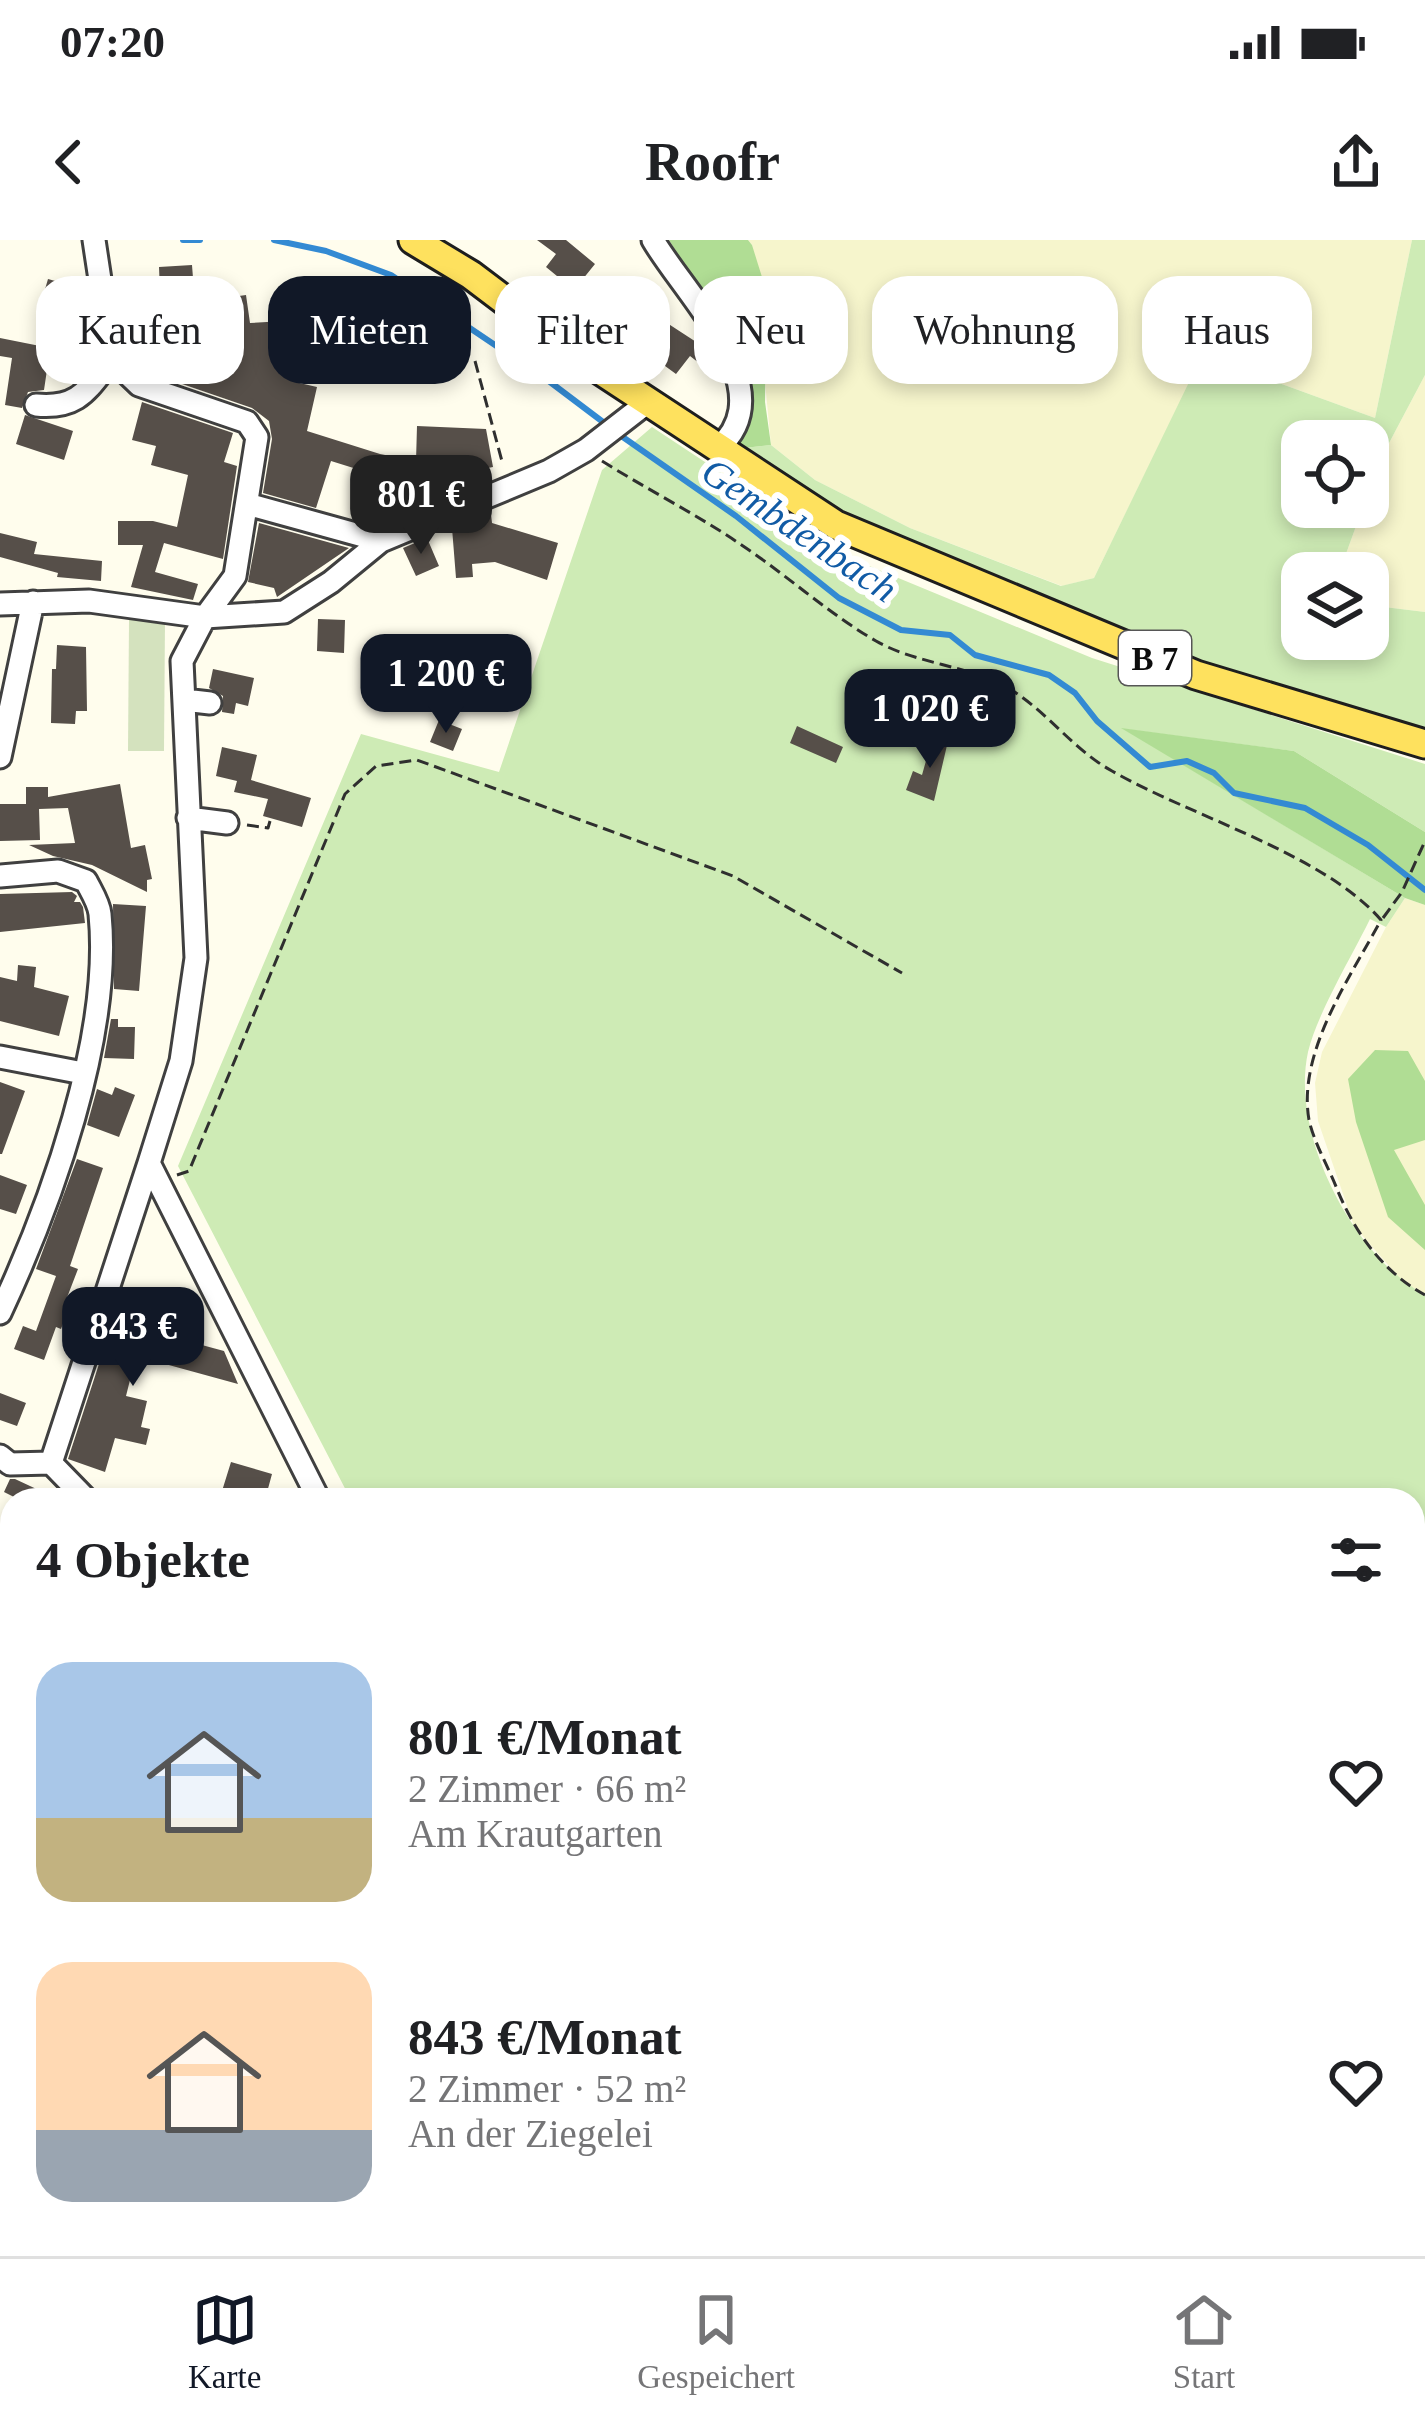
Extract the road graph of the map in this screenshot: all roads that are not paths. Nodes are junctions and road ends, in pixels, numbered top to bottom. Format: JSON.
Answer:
{"nodes":[{"id":1,"x":413,"y":240,"type":"edge"},
{"id":2,"x":653,"y":240,"type":"edge"},
{"id":3,"x":94,"y":241,"type":"edge"},
{"id":4,"x":100,"y":276,"type":"edge"},
{"id":5,"x":93,"y":384,"type":"edge"},
{"id":6,"x":139,"y":384,"type":"edge"},
{"id":7,"x":37,"y":405,"type":"dead end"},
{"id":8,"x":637,"y":410,"type":"junction"},
{"id":9,"x":718,"y":448,"type":"junction"},
{"id":10,"x":247,"y":504,"type":"junction"},
{"id":11,"x":381,"y":541,"type":"junction"},
{"id":12,"x":33,"y":602,"type":"junction"},
{"id":13,"x":0,"y":604,"type":"edge"},
{"id":14,"x":205,"y":617,"type":"junction"},
{"id":15,"x":184,"y":700,"type":"junction"},
{"id":16,"x":210,"y":703,"type":"dead end"},
{"id":17,"x":1425,"y":745,"type":"edge"},
{"id":18,"x":0,"y":757,"type":"edge"},
{"id":19,"x":188,"y":818,"type":"junction"},
{"id":20,"x":227,"y":823,"type":"road end"},
{"id":21,"x":0,"y":876,"type":"edge"},
{"id":22,"x":0,"y":1057,"type":"edge"},
{"id":23,"x":83,"y":1073,"type":"junction"},
{"id":24,"x":154,"y":1173,"type":"junction"},
{"id":25,"x":10,"y":1267,"type":"edge"},
{"id":26,"x":0,"y":1313,"type":"edge"},
{"id":27,"x":0,"y":1456,"type":"edge"},
{"id":28,"x":51,"y":1463,"type":"junction"},
{"id":29,"x":75,"y":1488,"type":"edge"},
{"id":30,"x":313,"y":1488,"type":"edge"}],
"edges":[{"from":1,"to":8,"type":"main road","number":"B 7"},
{"from":2,"to":9,"type":"street"},
{"from":3,"to":4,"type":"street"},
{"from":5,"to":7,"type":"street"},
{"from":6,"to":10,"type":"street"},
{"from":8,"to":9,"type":"main road","number":"B 7"},
{"from":8,"to":11,"type":"street"},
{"from":9,"to":17,"type":"main road","number":"B 7"},
{"from":10,"to":11,"type":"street"},
{"from":10,"to":14,"type":"street"},
{"from":11,"to":14,"type":"street"},
{"from":12,"to":13,"type":"street"},
{"from":12,"to":14,"type":"street"},
{"from":12,"to":18,"type":"street"},
{"from":14,"to":15,"type":"street"},
{"from":15,"to":16,"type":"street"},
{"from":15,"to":19,"type":"street"},
{"from":19,"to":20,"type":"street"},
{"from":19,"to":24,"type":"street"},
{"from":21,"to":23,"type":"street"},
{"from":22,"to":23,"type":"street"},
{"from":23,"to":25,"type":"street"},
{"from":24,"to":28,"type":"street"},
{"from":24,"to":30,"type":"street"},
{"from":25,"to":26,"type":"street"},
{"from":27,"to":28,"type":"street"},
{"from":28,"to":29,"type":"street"}]}
